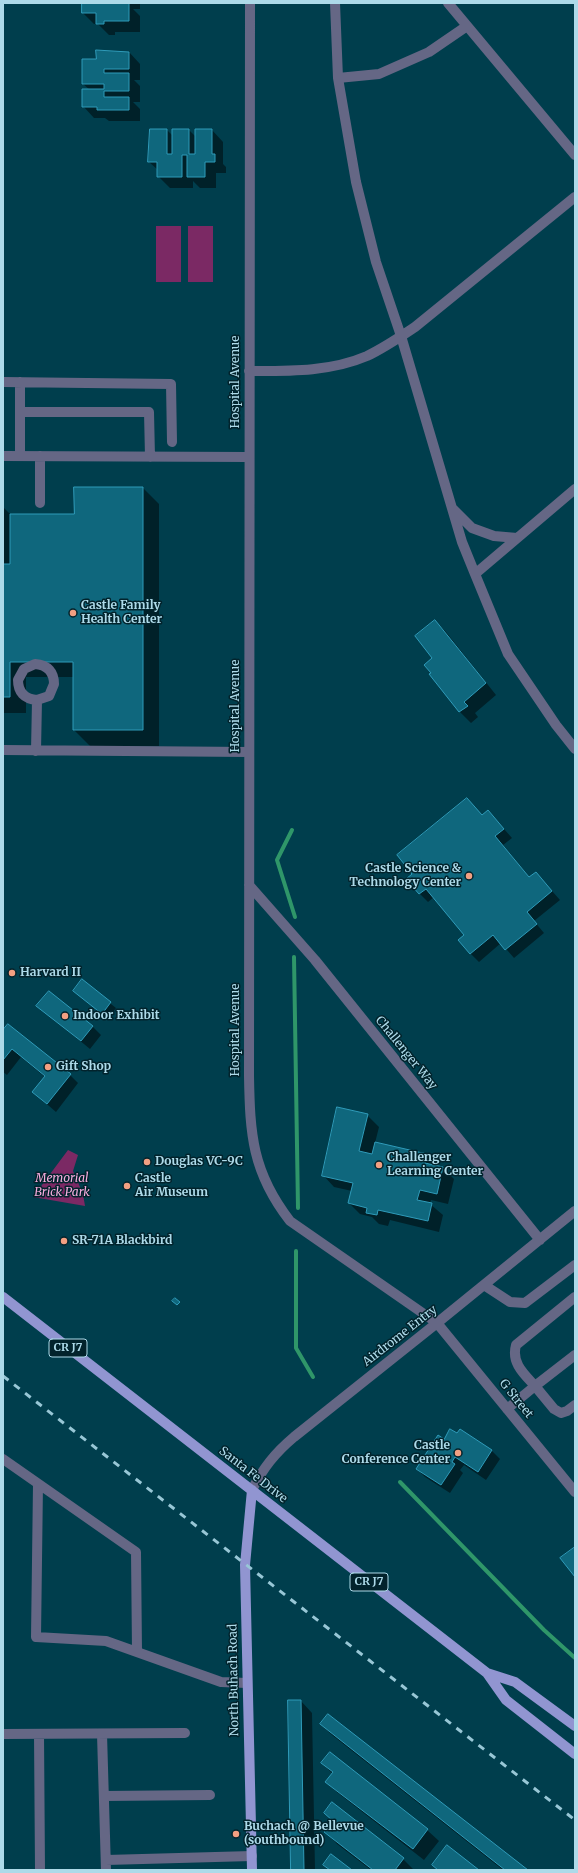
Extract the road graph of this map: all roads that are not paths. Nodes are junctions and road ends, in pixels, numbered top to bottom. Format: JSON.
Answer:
{"nodes":[{"id":1,"x":250,"y":3,"type":"edge"},
{"id":2,"x":335,"y":3,"type":"edge"},
{"id":3,"x":448,"y":3,"type":"edge"},
{"id":4,"x":467,"y":26,"type":"junction"},
{"id":5,"x":338,"y":78,"type":"junction"},
{"id":6,"x":575,"y":155,"type":"edge"},
{"id":7,"x":575,"y":197,"type":"edge"},
{"id":8,"x":401,"y":336,"type":"junction"},
{"id":9,"x":249,"y":371,"type":"junction"},
{"id":10,"x":3,"y":382,"type":"edge"},
{"id":11,"x":20,"y":382,"type":"junction"},
{"id":12,"x":20,"y":412,"type":"junction"},
{"id":13,"x":172,"y":442,"type":"dead end"},
{"id":14,"x":3,"y":456,"type":"edge"},
{"id":15,"x":20,"y":456,"type":"junction"},
{"id":16,"x":40,"y":456,"type":"junction"},
{"id":17,"x":150,"y":456,"type":"junction"},
{"id":18,"x":249,"y":457,"type":"junction"},
{"id":19,"x":575,"y":489,"type":"edge"},
{"id":20,"x":40,"y":503,"type":"dead end"},
{"id":21,"x":452,"y":508,"type":"junction"},
{"id":22,"x":517,"y":538,"type":"junction"},
{"id":23,"x":475,"y":574,"type":"junction"},
{"id":24,"x":37,"y":700,"type":"dead end"},
{"id":25,"x":575,"y":749,"type":"edge"},
{"id":26,"x":3,"y":750,"type":"edge"},
{"id":27,"x":36,"y":751,"type":"junction"},
{"id":28,"x":249,"y":752,"type":"junction"},
{"id":29,"x":249,"y":885,"type":"junction"},
{"id":30,"x":575,"y":1210,"type":"edge"},
{"id":31,"x":540,"y":1240,"type":"junction"},
{"id":32,"x":575,"y":1265,"type":"edge"},
{"id":33,"x":484,"y":1285,"type":"junction"},
{"id":34,"x":3,"y":1297,"type":"edge"},
{"id":35,"x":575,"y":1297,"type":"edge"},
{"id":36,"x":437,"y":1324,"type":"junction"},
{"id":37,"x":575,"y":1356,"type":"edge"},
{"id":38,"x":535,"y":1386,"type":"junction"},
{"id":39,"x":575,"y":1405,"type":"edge"},
{"id":40,"x":507,"y":1409,"type":"junction"},
{"id":41,"x":3,"y":1459,"type":"edge"},
{"id":42,"x":38,"y":1484,"type":"junction"},
{"id":43,"x":252,"y":1490,"type":"junction"},
{"id":44,"x":575,"y":1492,"type":"edge"},
{"id":45,"x":137,"y":1652,"type":"junction"},
{"id":46,"x":487,"y":1673,"type":"junction"},
{"id":47,"x":247,"y":1683,"type":"junction"},
{"id":48,"x":575,"y":1726,"type":"edge"},
{"id":49,"x":185,"y":1733,"type":"dead end"},
{"id":50,"x":3,"y":1734,"type":"edge"},
{"id":51,"x":38,"y":1734,"type":"junction"},
{"id":52,"x":102,"y":1734,"type":"junction"},
{"id":53,"x":575,"y":1754,"type":"edge"},
{"id":54,"x":210,"y":1795,"type":"dead end"},
{"id":55,"x":104,"y":1796,"type":"junction"},
{"id":56,"x":252,"y":1856,"type":"junction"},
{"id":57,"x":106,"y":1865,"type":"edge"},
{"id":58,"x":40,"y":1870,"type":"edge"},
{"id":59,"x":252,"y":1870,"type":"edge"}],
"edges":[{"from":1,"to":9,"type":"street","name":"Hospital Avenue"},
{"from":2,"to":5,"type":"street"},
{"from":3,"to":4,"type":"street"},
{"from":4,"to":5,"type":"street"},
{"from":4,"to":6,"type":"street"},
{"from":5,"to":8,"type":"street"},
{"from":7,"to":8,"type":"street"},
{"from":8,"to":9,"type":"street"},
{"from":8,"to":21,"type":"street"},
{"from":9,"to":18,"type":"street","name":"Hospital Avenue"},
{"from":10,"to":11,"type":"street"},
{"from":11,"to":12,"type":"street"},
{"from":11,"to":13,"type":"street"},
{"from":12,"to":15,"type":"street"},
{"from":12,"to":17,"type":"street"},
{"from":14,"to":15,"type":"street"},
{"from":15,"to":16,"type":"street"},
{"from":16,"to":17,"type":"street"},
{"from":16,"to":20,"type":"street"},
{"from":17,"to":18,"type":"street"},
{"from":18,"to":28,"type":"street","name":"Hospital Avenue"},
{"from":19,"to":22,"type":"street"},
{"from":21,"to":22,"type":"street"},
{"from":21,"to":23,"type":"street"},
{"from":22,"to":23,"type":"street"},
{"from":23,"to":25,"type":"street"},
{"from":24,"to":27,"type":"street"},
{"from":26,"to":27,"type":"street"},
{"from":27,"to":28,"type":"street"},
{"from":28,"to":29,"type":"street","name":"Hospital Avenue"},
{"from":29,"to":31,"type":"street","name":"Challenger Way"},
{"from":29,"to":36,"type":"street","name":"Hospital Avenue"},
{"from":30,"to":31,"type":"street","name":"Airdrome Entry"},
{"from":31,"to":33,"type":"street","name":"Airdrome Entry"},
{"from":32,"to":33,"type":"street"},
{"from":33,"to":36,"type":"street","name":"Airdrome Entry"},
{"from":34,"to":43,"type":"main road","name":"Santa Fe Drive","number":"CR J7"},
{"from":35,"to":38,"type":"street"},
{"from":36,"to":40,"type":"street","name":"G Street"},
{"from":36,"to":43,"type":"street","name":"Airdrome Entry"},
{"from":37,"to":38,"type":"street"},
{"from":38,"to":39,"type":"street"},
{"from":38,"to":40,"type":"street"},
{"from":40,"to":44,"type":"street","name":"G Street"},
{"from":41,"to":42,"type":"street"},
{"from":42,"to":45,"type":"street"},
{"from":42,"to":45,"type":"street"},
{"from":43,"to":46,"type":"main road","name":"Santa Fe Drive","number":"CR J7"},
{"from":43,"to":47,"type":"main road","name":"North Buhach Road"},
{"from":45,"to":47,"type":"street"},
{"from":46,"to":48,"type":"main road","name":"Santa Fe Drive","number":"CR J7"},
{"from":46,"to":53,"type":"main road","name":"Santa Fe Drive","number":"CR J7"},
{"from":47,"to":56,"type":"main road","name":"North Buhach Road"},
{"from":49,"to":52,"type":"street"},
{"from":50,"to":51,"type":"street"},
{"from":51,"to":52,"type":"street"},
{"from":51,"to":58,"type":"street"},
{"from":52,"to":55,"type":"street"},
{"from":54,"to":55,"type":"street"},
{"from":55,"to":57,"type":"street"},
{"from":56,"to":57,"type":"street"},
{"from":56,"to":59,"type":"main road","name":"North Buhach Road"}]}
